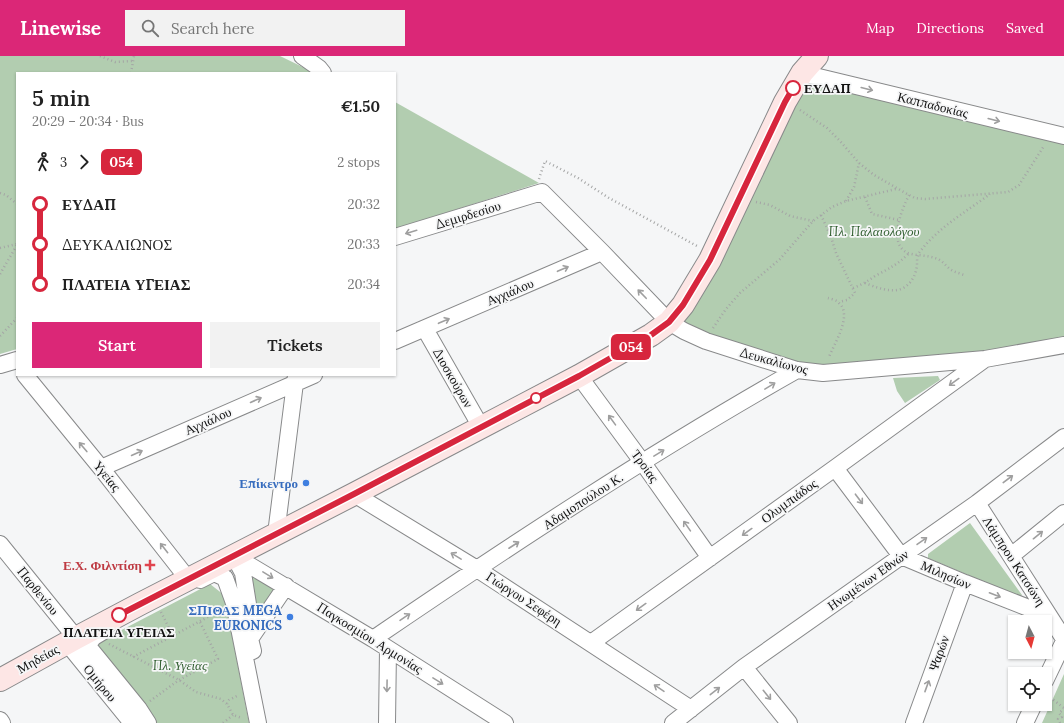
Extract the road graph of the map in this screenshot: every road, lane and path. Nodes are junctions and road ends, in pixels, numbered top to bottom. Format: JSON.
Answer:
{"nodes":[{"id":1,"x":100,"y":56,"type":"edge"},
{"id":2,"x":134,"y":56,"type":"edge"},
{"id":3,"x":302,"y":56,"type":"edge"},
{"id":4,"x":817,"y":56,"type":"edge"},
{"id":5,"x":133,"y":61,"type":"junction"},
{"id":6,"x":131,"y":72,"type":"edge"},
{"id":7,"x":322,"y":72,"type":"edge"},
{"id":8,"x":802,"y":73,"type":"junction"},
{"id":9,"x":785,"y":102,"type":"junction"},
{"id":10,"x":1058,"y":135,"type":"edge"},
{"id":11,"x":859,"y":163,"type":"junction"},
{"id":12,"x":896,"y":189,"type":"junction"},
{"id":13,"x":0,"y":193,"type":"edge"},
{"id":14,"x":537,"y":194,"type":"junction"},
{"id":15,"x":991,"y":194,"type":"junction"},
{"id":16,"x":909,"y":195,"type":"junction"},
{"id":17,"x":865,"y":197,"type":"junction"},
{"id":18,"x":738,"y":199,"type":"junction"},
{"id":19,"x":846,"y":201,"type":"junction"},
{"id":20,"x":16,"y":203,"type":"edge"},
{"id":21,"x":821,"y":215,"type":"junction"},
{"id":22,"x":899,"y":220,"type":"junction"},
{"id":23,"x":813,"y":221,"type":"junction"},
{"id":24,"x":396,"y":237,"type":"edge"},
{"id":25,"x":16,"y":244,"type":"edge"},
{"id":26,"x":16,"y":246,"type":"edge"},
{"id":27,"x":0,"y":248,"type":"edge"},
{"id":28,"x":703,"y":249,"type":"dead end"},
{"id":29,"x":602,"y":252,"type":"junction"},
{"id":30,"x":909,"y":253,"type":"junction"},
{"id":31,"x":918,"y":255,"type":"junction"},
{"id":32,"x":0,"y":274,"type":"edge"},
{"id":33,"x":964,"y":275,"type":"dead end"},
{"id":34,"x":865,"y":283,"type":"junction"},
{"id":35,"x":853,"y":288,"type":"junction"},
{"id":36,"x":828,"y":298,"type":"dead end"},
{"id":37,"x":839,"y":302,"type":"junction"},
{"id":38,"x":16,"y":319,"type":"edge"},
{"id":39,"x":669,"y":322,"type":"junction"},
{"id":40,"x":425,"y":329,"type":"junction"},
{"id":41,"x":0,"y":336,"type":"edge"},
{"id":42,"x":396,"y":341,"type":"edge"},
{"id":43,"x":706,"y":341,"type":"junction"},
{"id":44,"x":1064,"y":345,"type":"edge"},
{"id":45,"x":985,"y":358,"type":"junction"},
{"id":46,"x":16,"y":361,"type":"edge"},
{"id":47,"x":0,"y":365,"type":"edge"},
{"id":48,"x":797,"y":370,"type":"junction"},
{"id":49,"x":823,"y":373,"type":"junction"},
{"id":50,"x":26,"y":376,"type":"edge"},
{"id":51,"x":309,"y":376,"type":"edge"},
{"id":52,"x":579,"y":376,"type":"junction"},
{"id":53,"x":295,"y":379,"type":"edge"},
{"id":54,"x":481,"y":427,"type":"junction"},
{"id":55,"x":1064,"y":437,"type":"edge"},
{"id":56,"x":643,"y":463,"type":"junction"},
{"id":57,"x":101,"y":468,"type":"junction"},
{"id":58,"x":835,"y":468,"type":"junction"},
{"id":59,"x":354,"y":494,"type":"junction"},
{"id":60,"x":977,"y":503,"type":"junction"},
{"id":61,"x":1064,"y":513,"type":"edge"},
{"id":62,"x":276,"y":534,"type":"junction"},
{"id":63,"x":0,"y":544,"type":"edge"},
{"id":64,"x":234,"y":556,"type":"junction"},
{"id":65,"x":902,"y":556,"type":"junction"},
{"id":66,"x":1011,"y":556,"type":"junction"},
{"id":67,"x":710,"y":558,"type":"junction"},
{"id":68,"x":477,"y":569,"type":"junction"},
{"id":69,"x":188,"y":579,"type":"junction"},
{"id":70,"x":964,"y":583,"type":"junction"},
{"id":71,"x":286,"y":586,"type":"junction"},
{"id":72,"x":156,"y":603,"type":"junction"},
{"id":73,"x":234,"y":603,"type":"junction"},
{"id":74,"x":1046,"y":615,"type":"edge"},
{"id":75,"x":1048,"y":615,"type":"edge"},
{"id":76,"x":1052,"y":621,"type":"edge"},
{"id":77,"x":200,"y":622,"type":"junction"},
{"id":78,"x":173,"y":636,"type":"junction"},
{"id":79,"x":79,"y":639,"type":"junction"},
{"id":80,"x":250,"y":639,"type":"junction"},
{"id":81,"x":373,"y":639,"type":"junction"},
{"id":82,"x":1064,"y":640,"type":"edge"},
{"id":83,"x":591,"y":643,"type":"junction"},
{"id":84,"x":388,"y":649,"type":"junction"},
{"id":85,"x":133,"y":657,"type":"junction"},
{"id":86,"x":744,"y":667,"type":"junction"},
{"id":87,"x":1051,"y":667,"type":"edge"},
{"id":88,"x":0,"y":680,"type":"edge"},
{"id":89,"x":179,"y":680,"type":"junction"},
{"id":90,"x":1052,"y":699,"type":"edge"},
{"id":91,"x":691,"y":709,"type":"junction"},
{"id":92,"x":1064,"y":709,"type":"edge"},
{"id":93,"x":1031,"y":711,"type":"edge"},
{"id":94,"x":233,"y":715,"type":"junction"},
{"id":95,"x":135,"y":716,"type":"edge"},
{"id":96,"x":0,"y":720,"type":"edge"},
{"id":97,"x":261,"y":722,"type":"edge"},
{"id":98,"x":2,"y":723,"type":"edge"},
{"id":99,"x":148,"y":723,"type":"edge"},
{"id":100,"x":223,"y":723,"type":"edge"},
{"id":101,"x":387,"y":723,"type":"edge"},
{"id":102,"x":505,"y":723,"type":"edge"},
{"id":103,"x":673,"y":723,"type":"edge"},
{"id":104,"x":789,"y":723,"type":"edge"},
{"id":105,"x":914,"y":723,"type":"edge"},
{"id":106,"x":1025,"y":723,"type":"edge"},
{"id":107,"x":1060,"y":723,"type":"edge"}],
"edges":[{"from":1,"to":5,"type":"path"},
{"from":2,"to":5,"type":"path"},
{"from":3,"to":7,"type":"street"},
{"from":4,"to":8,"type":"street","name":"Μηδείας"},
{"from":5,"to":6,"type":"path"},
{"from":8,"to":9,"type":"street","name":"Μηδείας"},
{"from":8,"to":10,"type":"street","name":"Καππαδοκίας","one_way":true},
{"from":9,"to":11,"type":"path"},
{"from":9,"to":18,"type":"street","name":"Μηδείας"},
{"from":10,"to":15,"type":"path"},
{"from":11,"to":12,"type":"path"},
{"from":11,"to":19,"type":"path"},
{"from":12,"to":16,"type":"path"},
{"from":12,"to":17,"type":"path"},
{"from":13,"to":20,"type":"path"},
{"from":14,"to":24,"type":"street","name":"Δεμιρδεσίου","one_way":true},
{"from":14,"to":28,"type":"path"},
{"from":14,"to":29,"type":"street","name":"Δευκαλίωνος"},
{"from":15,"to":16,"type":"path"},
{"from":15,"to":31,"type":"path"},
{"from":16,"to":22,"type":"path"},
{"from":17,"to":19,"type":"path"},
{"from":17,"to":22,"type":"path"},
{"from":18,"to":23,"type":"path"},
{"from":18,"to":39,"type":"street","name":"Μηδείας"},
{"from":19,"to":21,"type":"path"},
{"from":21,"to":23,"type":"path"},
{"from":21,"to":35,"type":"path"},
{"from":22,"to":30,"type":"path"},
{"from":23,"to":43,"type":"path"},
{"from":25,"to":27,"type":"path"},
{"from":26,"to":32,"type":"path"},
{"from":39,"to":29,"type":"street","name":"Δευκαλίωνος","one_way":true},
{"from":40,"to":29,"type":"street","name":"Αγχιάλου","one_way":true},
{"from":30,"to":31,"type":"path"},
{"from":30,"to":34,"type":"path"},
{"from":31,"to":33,"type":"path"},
{"from":31,"to":34,"type":"path"},
{"from":34,"to":35,"type":"path"},
{"from":35,"to":37,"type":"path"},
{"from":36,"to":37,"type":"path"},
{"from":37,"to":49,"type":"path"},
{"from":38,"to":41,"type":"path"},
{"from":39,"to":43,"type":"street","name":"Δευκαλίωνος"},
{"from":39,"to":52,"type":"street","name":"Μηδείας"},
{"from":40,"to":42,"type":"street","name":"Αγχιάλου"},
{"from":40,"to":54,"type":"street","name":"Διοσκούρων"},
{"from":43,"to":48,"type":"street","name":"Δευκαλίωνος"},
{"from":44,"to":45,"type":"street","name":"Δευκαλίωνος"},
{"from":45,"to":49,"type":"street","name":"Δευκαλίωνος"},
{"from":45,"to":58,"type":"street","name":"Ολυμπιάδος","one_way":true},
{"from":46,"to":47,"type":"street"},
{"from":48,"to":49,"type":"street","name":"Δευκαλίωνος"},
{"from":56,"to":48,"type":"street","name":"Αδαμοπούλου Κ.","one_way":true},
{"from":57,"to":50,"type":"street","name":"Υγείας","one_way":true},
{"from":51,"to":53,"type":"street","name":"Αγχιάλου"},
{"from":52,"to":54,"type":"street","name":"Μηδείας"},
{"from":56,"to":52,"type":"street","name":"Τροίας","one_way":true},
{"from":57,"to":53,"type":"street","name":"Αγχιάλου","one_way":true},
{"from":53,"to":62,"type":"street"},
{"from":54,"to":59,"type":"street","name":"Μηδείας"},
{"from":60,"to":55,"type":"street","name":"Ηνωμένων Εθνών","one_way":true},
{"from":67,"to":56,"type":"street","name":"Τροίας","one_way":true},
{"from":68,"to":56,"type":"street","name":"Αδαμοπούλου Κ.","one_way":true},
{"from":69,"to":57,"type":"street","name":"Υγείας","one_way":true},
{"from":58,"to":65,"type":"street","name":"Μιλησίων","one_way":true},
{"from":58,"to":67,"type":"street","name":"Ολυμπιάδος","one_way":true},
{"from":59,"to":62,"type":"street","name":"Μηδείας"},
{"from":68,"to":59,"type":"street","name":"Γιώργου Σεφέρη","one_way":true},
{"from":65,"to":60,"type":"street","name":"Ηνωμένων Εθνών","one_way":true},
{"from":60,"to":66,"type":"street","name":"Λάμπρου Κατσώνη"},
{"from":66,"to":61,"type":"street","one_way":true},
{"from":62,"to":64,"type":"street","name":"Μηδείας"},
{"from":63,"to":79,"type":"street","name":"Παρθενίου"},
{"from":64,"to":69,"type":"street","name":"Μηδείας"},
{"from":64,"to":71,"type":"street","name":"Παγκοσμίου Αρμονίας","one_way":true},
{"from":64,"to":80,"type":"street"},
{"from":65,"to":70,"type":"street","name":"Μιλησίων"},
{"from":65,"to":86,"type":"street","name":"Ηνωμένων Εθνών"},
{"from":66,"to":75,"type":"street","name":"Λάμπρου Κατσώνη"},
{"from":67,"to":83,"type":"street","name":"Ολυμπιάδος","one_way":true},
{"from":81,"to":68,"type":"street","name":"Αδαμοπούλου Κ.","one_way":true},
{"from":68,"to":83,"type":"street","name":"Γιώργου Σεφέρη"},
{"from":69,"to":79,"type":"street","name":"Μηδείας"},
{"from":70,"to":74,"type":"street","name":"Μιλησίων","one_way":true},
{"from":105,"to":70,"type":"street","name":"Ψαρών","one_way":true},
{"from":71,"to":80,"type":"street"},
{"from":71,"to":81,"type":"street","name":"Παγκοσμίου Αρμονίας"},
{"from":72,"to":73,"type":"street"},
{"from":72,"to":78,"type":"path"},
{"from":72,"to":79,"type":"street"},
{"from":73,"to":77,"type":"path"},
{"from":73,"to":97,"type":"street"},
{"from":76,"to":82,"type":"street","name":"Λάμπρου Κατσώνη"},
{"from":77,"to":78,"type":"path"},
{"from":77,"to":89,"type":"path"},
{"from":78,"to":85,"type":"path"},
{"from":79,"to":85,"type":"path"},
{"from":79,"to":88,"type":"street","name":"Μηδείας"},
{"from":79,"to":95,"type":"street","name":"Ομήρου"},
{"from":79,"to":95,"type":"street"},
{"from":80,"to":97,"type":"street"},
{"from":81,"to":84,"type":"street","name":"Παγκοσμίου Αρμονίας"},
{"from":82,"to":87,"type":"street"},
{"from":91,"to":83,"type":"street","name":"Γιώργου Σεφέρη","one_way":true},
{"from":84,"to":101,"type":"street","one_way":true},
{"from":84,"to":102,"type":"street","name":"Παγκοσμίου Αρμονίας","one_way":true},
{"from":85,"to":89,"type":"path"},
{"from":91,"to":86,"type":"street","name":"Ηνωμένων Εθνών","one_way":true},
{"from":86,"to":104,"type":"street","one_way":true},
{"from":89,"to":94,"type":"path"},
{"from":89,"to":95,"type":"path"},
{"from":90,"to":92,"type":"path"},
{"from":91,"to":103,"type":"street","name":"Ηνωμένων Εθνών"},
{"from":92,"to":107,"type":"path"},
{"from":93,"to":106,"type":"street"},
{"from":94,"to":97,"type":"path"},
{"from":94,"to":100,"type":"path"},
{"from":95,"to":99,"type":"street"},
{"from":96,"to":98,"type":"street"}]}
